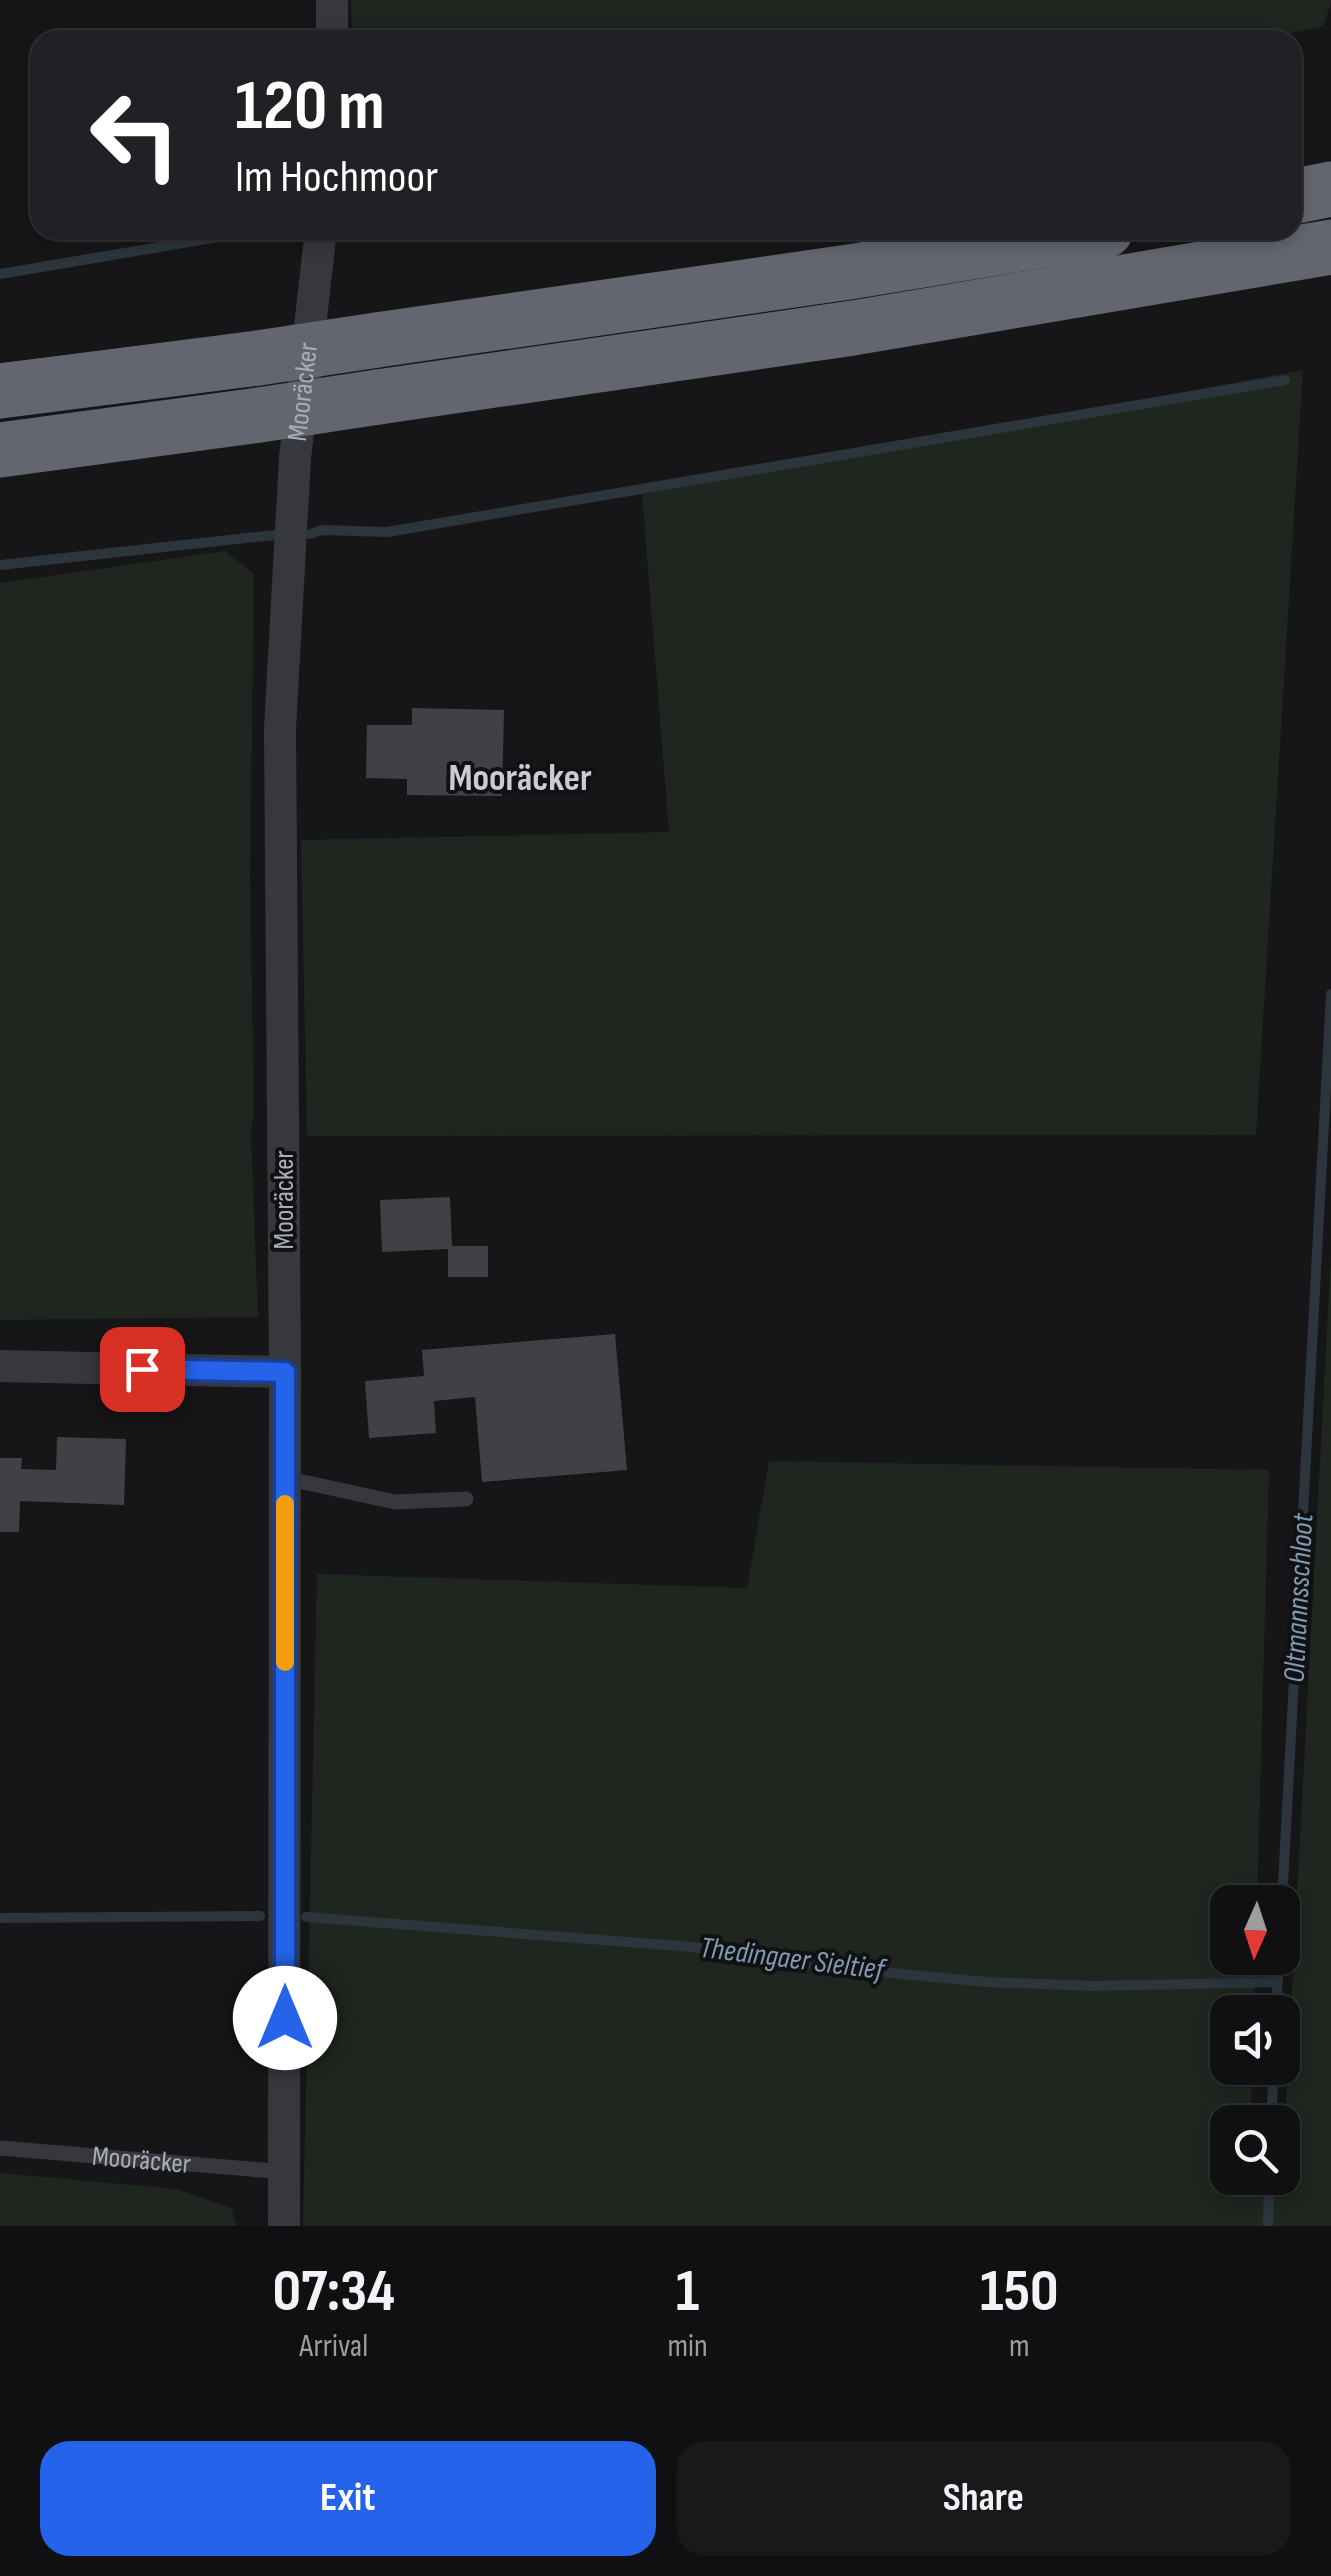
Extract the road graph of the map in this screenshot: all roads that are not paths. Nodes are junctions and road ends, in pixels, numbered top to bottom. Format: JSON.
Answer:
{"nodes":[{"id":1,"x":332,"y":0,"type":"edge"},
{"id":2,"x":332,"y":30,"type":"edge"},
{"id":3,"x":1331,"y":189,"type":"edge"},
{"id":4,"x":1302,"y":195,"type":"edge"},
{"id":5,"x":320,"y":240,"type":"edge"},
{"id":6,"x":1044,"y":240,"type":"edge"},
{"id":7,"x":1331,"y":248,"type":"edge"},
{"id":8,"x":0,"y":391,"type":"edge"},
{"id":9,"x":0,"y":450,"type":"edge"},
{"id":10,"x":0,"y":1366,"type":"edge"},
{"id":11,"x":285,"y":1372,"type":"junction"},
{"id":12,"x":285,"y":1478,"type":"junction"},
{"id":13,"x":466,"y":1499,"type":"dead end"},
{"id":14,"x":0,"y":2148,"type":"edge"},
{"id":15,"x":285,"y":2172,"type":"junction"},
{"id":16,"x":284,"y":2226,"type":"edge"}],
"edges":[{"from":1,"to":2,"type":"street"},
{"from":3,"to":4,"type":"highway"},
{"from":5,"to":11,"type":"street","name":"Mooräcker"},
{"from":6,"to":8,"type":"highway","bridge":true},
{"from":7,"to":9,"type":"highway","bridge":true},
{"from":10,"to":11,"type":"street"},
{"from":11,"to":12,"type":"street","name":"Mooräcker"},
{"from":12,"to":13,"type":"lane"},
{"from":12,"to":15,"type":"street","name":"Mooräcker"},
{"from":14,"to":15,"type":"lane","name":"Mooräcker"},
{"from":15,"to":16,"type":"street","name":"Mooräcker"}]}
